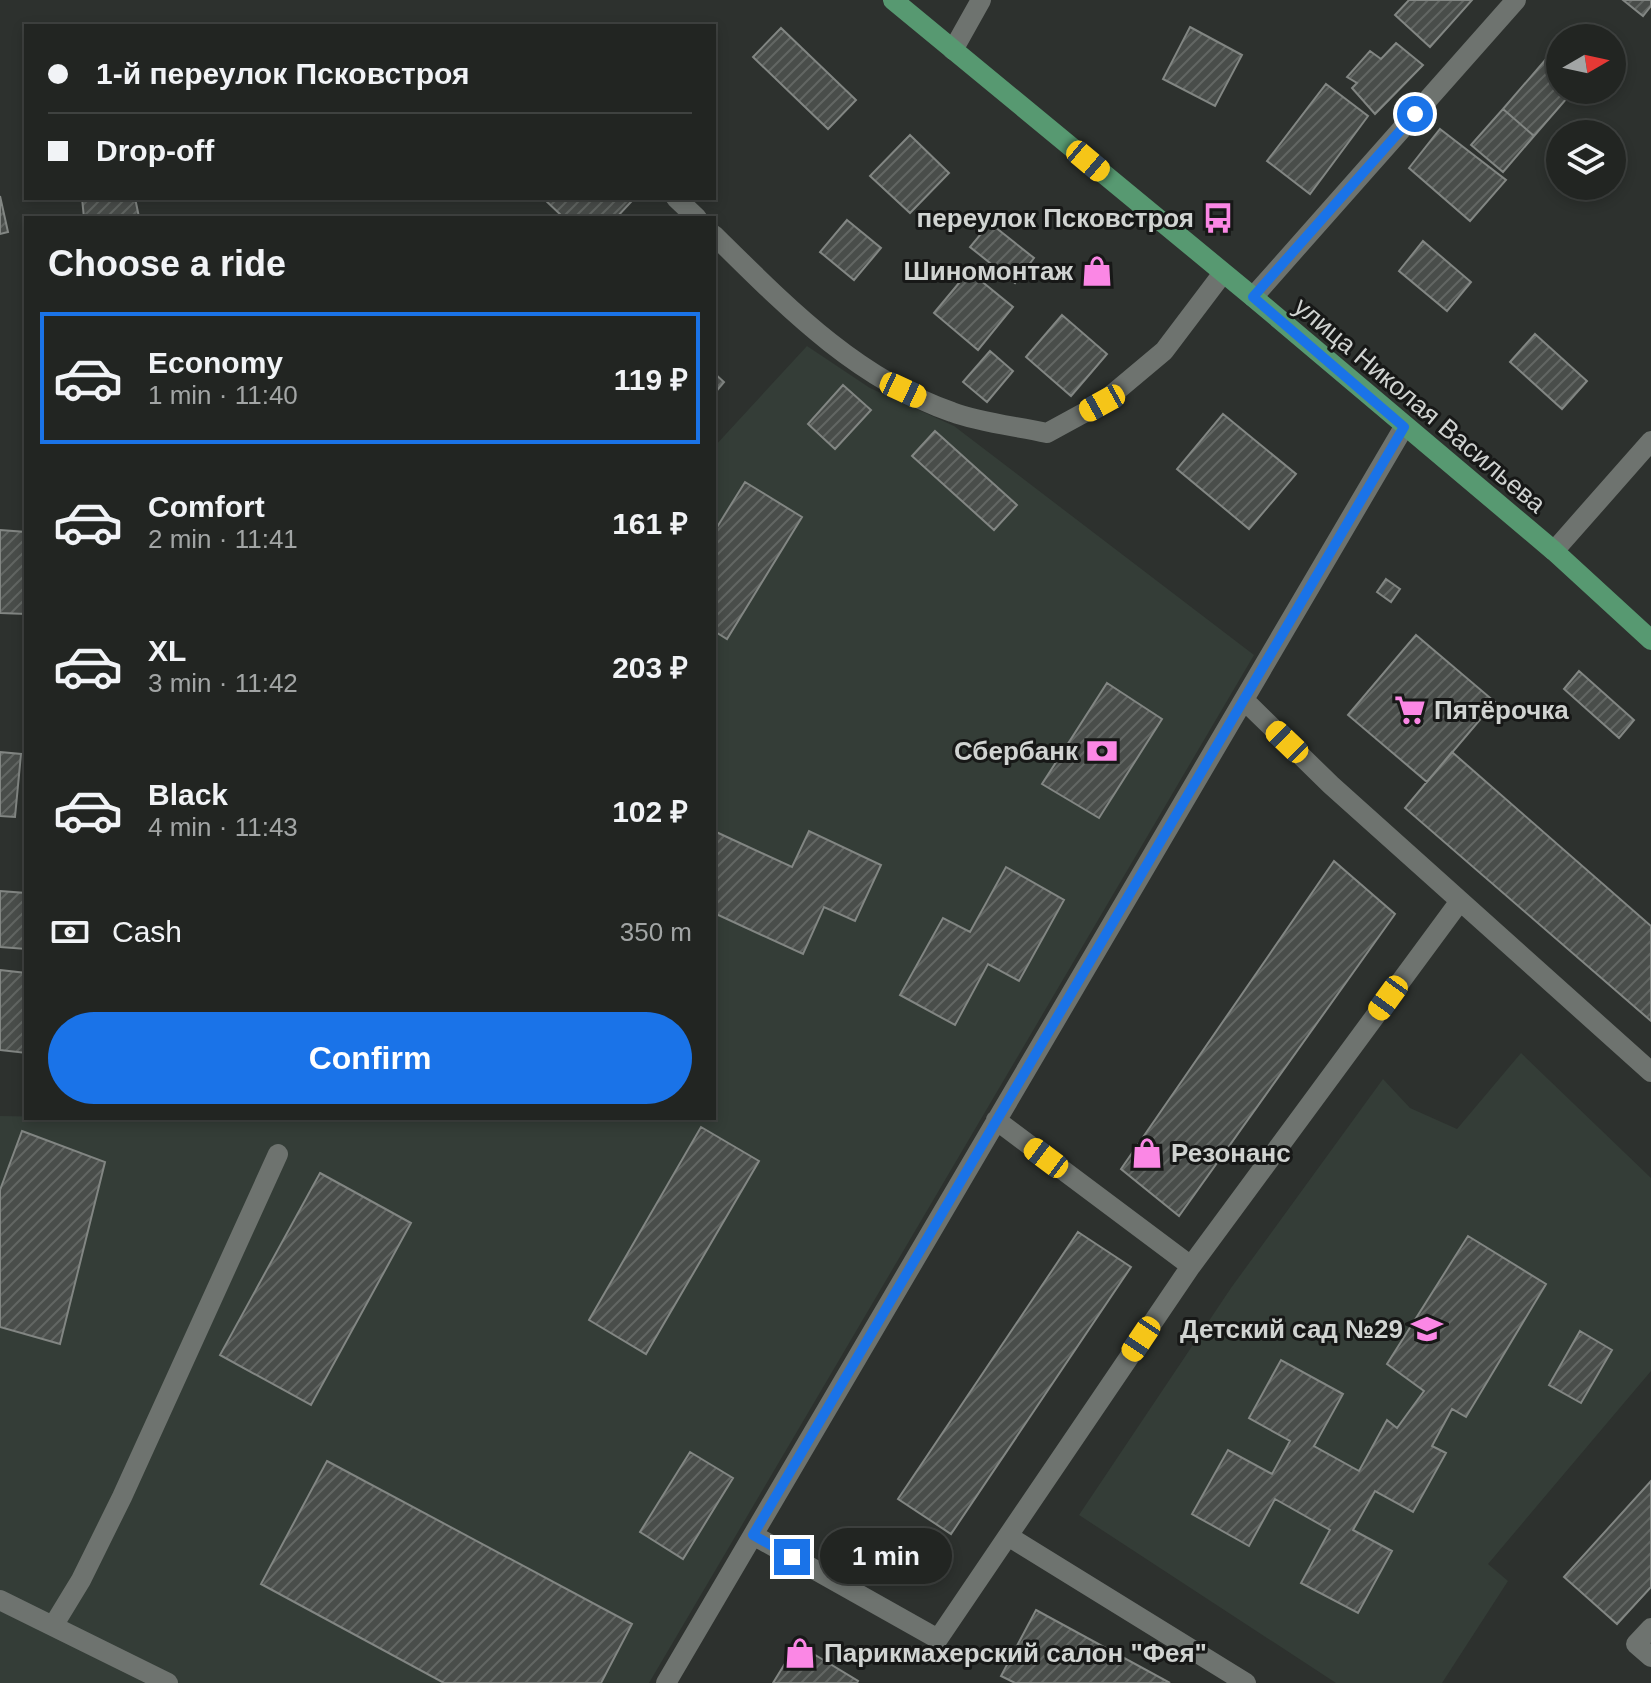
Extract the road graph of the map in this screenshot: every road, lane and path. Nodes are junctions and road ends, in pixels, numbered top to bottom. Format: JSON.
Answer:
{"nodes":[{"id":1,"x":893,"y":0,"type":"edge"},
{"id":2,"x":981,"y":0,"type":"edge"},
{"id":3,"x":1516,"y":0,"type":"edge"},
{"id":4,"x":953,"y":50,"type":"junction"},
{"id":5,"x":678,"y":200,"type":"edge"},
{"id":6,"x":695,"y":216,"type":"edge"},
{"id":7,"x":716,"y":237,"type":"edge"},
{"id":8,"x":1223,"y":273,"type":"junction"},
{"id":9,"x":1253,"y":297,"type":"junction"},
{"id":10,"x":1404,"y":427,"type":"junction"},
{"id":11,"x":1651,"y":441,"type":"edge"},
{"id":12,"x":1554,"y":551,"type":"junction"},
{"id":13,"x":1651,"y":640,"type":"edge"},
{"id":14,"x":1244,"y":700,"type":"junction"},
{"id":15,"x":1460,"y":901,"type":"junction"},
{"id":16,"x":1651,"y":1072,"type":"edge"},
{"id":17,"x":996,"y":1120,"type":"junction"},
{"id":18,"x":278,"y":1154,"type":"dead end"},
{"id":19,"x":1191,"y":1266,"type":"junction"},
{"id":20,"x":753,"y":1535,"type":"junction"},
{"id":21,"x":1008,"y":1536,"type":"junction"},
{"id":22,"x":0,"y":1600,"type":"edge"},
{"id":23,"x":53,"y":1626,"type":"junction"},
{"id":24,"x":1651,"y":1628,"type":"edge"},
{"id":25,"x":1651,"y":1657,"type":"edge"},
{"id":26,"x":168,"y":1683,"type":"edge"},
{"id":27,"x":666,"y":1683,"type":"edge"},
{"id":28,"x":1246,"y":1683,"type":"edge"}],
"edges":[{"from":1,"to":4,"type":"main road","name":"улица Николая Васильева"},
{"from":2,"to":4,"type":"street"},
{"from":3,"to":9,"type":"street"},
{"from":4,"to":8,"type":"main road","name":"улица Николая Васильева"},
{"from":5,"to":6,"type":"street"},
{"from":7,"to":8,"type":"street"},
{"from":8,"to":9,"type":"main road","name":"улица Николая Васильева"},
{"from":9,"to":10,"type":"main road","name":"улица Николая Васильева"},
{"from":10,"to":12,"type":"main road","name":"улица Николая Васильева"},
{"from":10,"to":14,"type":"street"},
{"from":11,"to":12,"type":"street"},
{"from":12,"to":13,"type":"main road","name":"улица Николая Васильева"},
{"from":14,"to":15,"type":"street"},
{"from":14,"to":17,"type":"street"},
{"from":15,"to":16,"type":"street"},
{"from":15,"to":19,"type":"street"},
{"from":17,"to":19,"type":"street"},
{"from":17,"to":20,"type":"street"},
{"from":18,"to":23,"type":"street"},
{"from":19,"to":21,"type":"street"},
{"from":20,"to":21,"type":"street"},
{"from":20,"to":27,"type":"street"},
{"from":21,"to":28,"type":"street"},
{"from":22,"to":23,"type":"street"},
{"from":23,"to":26,"type":"street"},
{"from":24,"to":25,"type":"street"}]}
